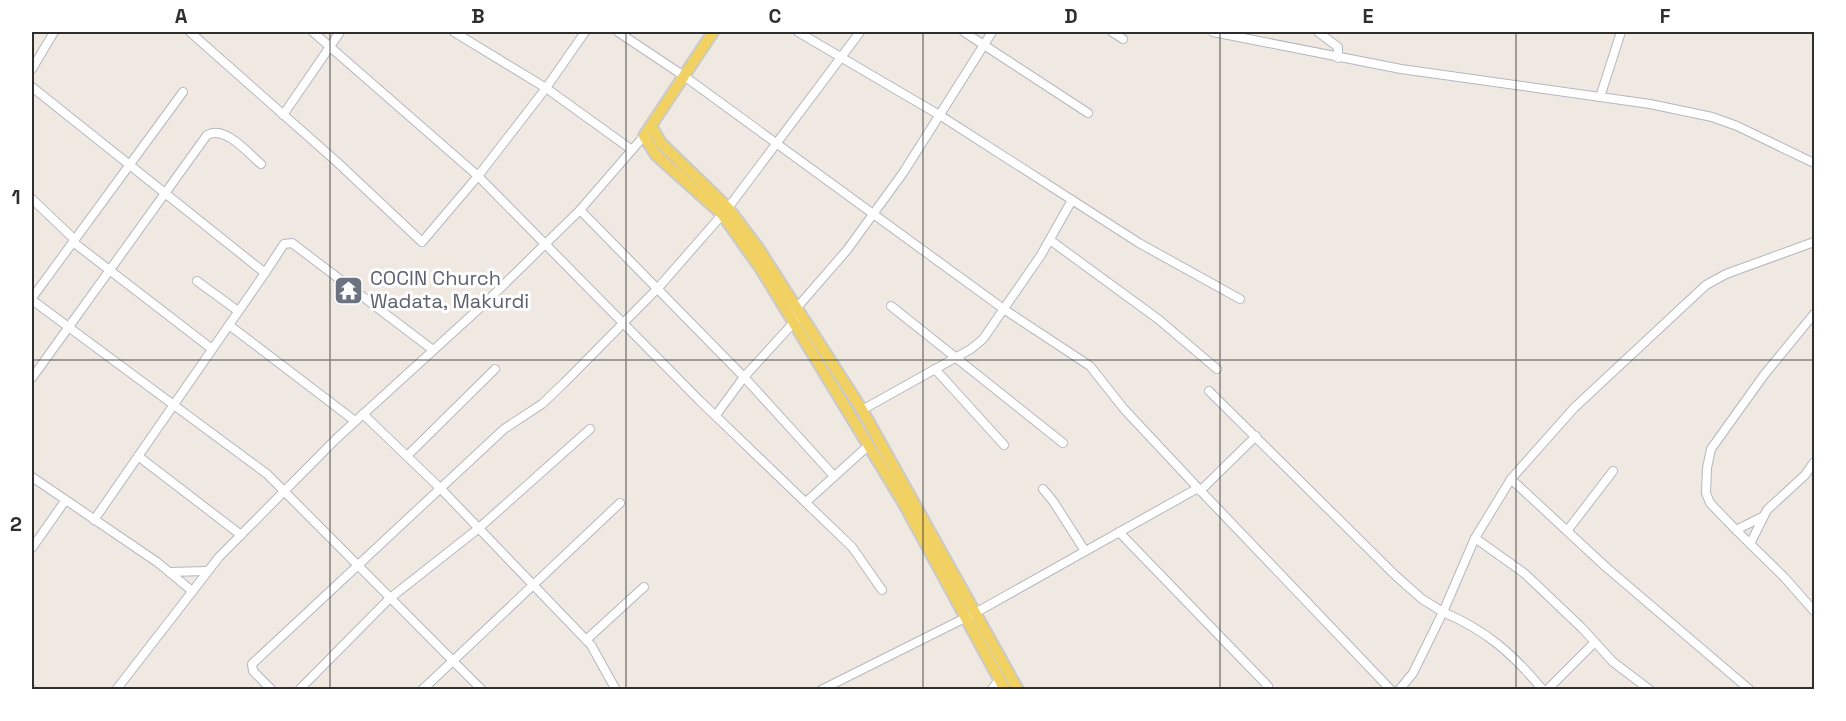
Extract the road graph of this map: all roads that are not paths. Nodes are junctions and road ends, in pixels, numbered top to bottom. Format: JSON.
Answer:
{"nodes":[{"id":1,"x":54,"y":32,"type":"edge"},
{"id":2,"x":313,"y":32,"type":"edge"},
{"id":3,"x":340,"y":32,"type":"edge"},
{"id":4,"x":454,"y":32,"type":"edge"},
{"id":5,"x":585,"y":32,"type":"edge"},
{"id":6,"x":618,"y":32,"type":"edge"},
{"id":7,"x":713,"y":32,"type":"edge"},
{"id":8,"x":798,"y":32,"type":"edge"},
{"id":9,"x":860,"y":32,"type":"edge"},
{"id":10,"x":964,"y":32,"type":"edge"},
{"id":11,"x":992,"y":32,"type":"edge"},
{"id":12,"x":1112,"y":32,"type":"edge"},
{"id":13,"x":1216,"y":32,"type":"edge"},
{"id":14,"x":1318,"y":32,"type":"edge"},
{"id":15,"x":1621,"y":32,"type":"edge"},
{"id":16,"x":195,"y":33,"type":"edge"},
{"id":17,"x":1123,"y":39,"type":"dead end"},
{"id":18,"x":984,"y":44,"type":"junction"},
{"id":19,"x":330,"y":45,"type":"junction"},
{"id":20,"x":1338,"y":58,"type":"junction"},
{"id":21,"x":842,"y":59,"type":"junction"},
{"id":22,"x":32,"y":69,"type":"edge"},
{"id":23,"x":684,"y":76,"type":"junction"},
{"id":24,"x":32,"y":87,"type":"edge"},
{"id":25,"x":546,"y":88,"type":"junction"},
{"id":26,"x":183,"y":92,"type":"dead end"},
{"id":27,"x":1600,"y":97,"type":"junction"},
{"id":28,"x":1089,"y":113,"type":"dead end"},
{"id":29,"x":283,"y":115,"type":"junction"},
{"id":30,"x":941,"y":116,"type":"junction"},
{"id":31,"x":651,"y":126,"type":"junction"},
{"id":32,"x":644,"y":136,"type":"junction"},
{"id":33,"x":776,"y":144,"type":"junction"},
{"id":34,"x":632,"y":150,"type":"junction"},
{"id":35,"x":1815,"y":163,"type":"edge"},
{"id":36,"x":261,"y":164,"type":"dead end"},
{"id":37,"x":129,"y":165,"type":"junction"},
{"id":38,"x":478,"y":176,"type":"junction"},
{"id":39,"x":164,"y":194,"type":"junction"},
{"id":40,"x":32,"y":199,"type":"edge"},
{"id":41,"x":1072,"y":200,"type":"junction"},
{"id":42,"x":580,"y":210,"type":"junction"},
{"id":43,"x":725,"y":211,"type":"junction"},
{"id":44,"x":872,"y":215,"type":"junction"},
{"id":45,"x":1050,"y":240,"type":"junction"},
{"id":46,"x":74,"y":241,"type":"junction"},
{"id":47,"x":1815,"y":243,"type":"edge"},
{"id":48,"x":544,"y":244,"type":"junction"},
{"id":49,"x":109,"y":272,"type":"junction"},
{"id":50,"x":265,"y":273,"type":"junction"},
{"id":51,"x":197,"y":281,"type":"dead end"},
{"id":52,"x":658,"y":288,"type":"junction"},
{"id":53,"x":32,"y":299,"type":"edge"},
{"id":54,"x":1240,"y":299,"type":"dead end"},
{"id":55,"x":891,"y":306,"type":"dead end"},
{"id":56,"x":1005,"y":310,"type":"junction"},
{"id":57,"x":238,"y":311,"type":"junction"},
{"id":58,"x":1815,"y":314,"type":"edge"},
{"id":59,"x":795,"y":315,"type":"junction"},
{"id":60,"x":624,"y":324,"type":"junction"},
{"id":61,"x":229,"y":325,"type":"junction"},
{"id":62,"x":69,"y":328,"type":"junction"},
{"id":63,"x":212,"y":349,"type":"junction"},
{"id":64,"x":433,"y":350,"type":"junction"},
{"id":65,"x":956,"y":357,"type":"junction"},
{"id":66,"x":495,"y":369,"type":"dead end"},
{"id":67,"x":935,"y":369,"type":"junction"},
{"id":68,"x":1217,"y":369,"type":"dead end"},
{"id":69,"x":744,"y":377,"type":"junction"},
{"id":70,"x":32,"y":378,"type":"edge"},
{"id":71,"x":1209,"y":391,"type":"dead end"},
{"id":72,"x":174,"y":405,"type":"junction"},
{"id":73,"x":861,"y":410,"type":"junction"},
{"id":74,"x":363,"y":414,"type":"junction"},
{"id":75,"x":716,"y":416,"type":"junction"},
{"id":76,"x":356,"y":421,"type":"junction"},
{"id":77,"x":590,"y":429,"type":"dead end"},
{"id":78,"x":1256,"y":436,"type":"junction"},
{"id":79,"x":1064,"y":443,"type":"dead end"},
{"id":80,"x":869,"y":445,"type":"junction"},
{"id":81,"x":1004,"y":445,"type":"dead end"},
{"id":82,"x":138,"y":456,"type":"junction"},
{"id":83,"x":407,"y":456,"type":"junction"},
{"id":84,"x":1815,"y":462,"type":"edge"},
{"id":85,"x":1613,"y":471,"type":"dead end"},
{"id":86,"x":834,"y":476,"type":"junction"},
{"id":87,"x":32,"y":477,"type":"edge"},
{"id":88,"x":1511,"y":478,"type":"junction"},
{"id":89,"x":441,"y":489,"type":"junction"},
{"id":90,"x":1042,"y":489,"type":"dead end"},
{"id":91,"x":1199,"y":490,"type":"junction"},
{"id":92,"x":285,"y":491,"type":"junction"},
{"id":93,"x":65,"y":501,"type":"junction"},
{"id":94,"x":806,"y":502,"type":"junction"},
{"id":95,"x":620,"y":503,"type":"dead end"},
{"id":96,"x":1762,"y":517,"type":"junction"},
{"id":97,"x":94,"y":520,"type":"junction"},
{"id":98,"x":478,"y":528,"type":"junction"},
{"id":99,"x":1736,"y":530,"type":"junction"},
{"id":100,"x":1567,"y":531,"type":"junction"},
{"id":101,"x":1119,"y":532,"type":"junction"},
{"id":102,"x":242,"y":535,"type":"junction"},
{"id":103,"x":1476,"y":538,"type":"junction"},
{"id":104,"x":1750,"y":544,"type":"junction"},
{"id":105,"x":32,"y":548,"type":"edge"},
{"id":106,"x":1085,"y":551,"type":"junction"},
{"id":107,"x":357,"y":565,"type":"junction"},
{"id":108,"x":206,"y":571,"type":"junction"},
{"id":109,"x":170,"y":572,"type":"junction"},
{"id":110,"x":533,"y":584,"type":"junction"},
{"id":111,"x":644,"y":587,"type":"dead end"},
{"id":112,"x":191,"y":590,"type":"junction"},
{"id":113,"x":882,"y":590,"type":"dead end"},
{"id":114,"x":389,"y":599,"type":"junction"},
{"id":115,"x":1815,"y":611,"type":"edge"},
{"id":116,"x":1443,"y":612,"type":"junction"},
{"id":117,"x":970,"y":615,"type":"junction"},
{"id":118,"x":586,"y":640,"type":"junction"},
{"id":119,"x":1594,"y":643,"type":"junction"},
{"id":120,"x":451,"y":659,"type":"junction"},
{"id":121,"x":1002,"y":685,"type":"edge"},
{"id":122,"x":1268,"y":686,"type":"dead end"},
{"id":123,"x":116,"y":690,"type":"edge"},
{"id":124,"x":272,"y":690,"type":"edge"},
{"id":125,"x":299,"y":690,"type":"edge"},
{"id":126,"x":422,"y":690,"type":"edge"},
{"id":127,"x":482,"y":690,"type":"edge"},
{"id":128,"x":616,"y":690,"type":"edge"},
{"id":129,"x":821,"y":690,"type":"edge"},
{"id":130,"x":991,"y":690,"type":"edge"},
{"id":131,"x":1018,"y":690,"type":"edge"},
{"id":132,"x":1391,"y":690,"type":"edge"},
{"id":133,"x":1399,"y":690,"type":"edge"},
{"id":134,"x":1545,"y":690,"type":"edge"},
{"id":135,"x":1650,"y":690,"type":"edge"},
{"id":136,"x":1750,"y":690,"type":"edge"}],
"edges":[{"from":1,"to":22,"type":"street"},
{"from":2,"to":19,"type":"street"},
{"from":3,"to":19,"type":"street"},
{"from":4,"to":25,"type":"street"},
{"from":5,"to":25,"type":"street"},
{"from":6,"to":23,"type":"street"},
{"from":7,"to":23,"type":"main road"},
{"from":8,"to":21,"type":"street"},
{"from":9,"to":21,"type":"street"},
{"from":10,"to":18,"type":"street"},
{"from":11,"to":18,"type":"street"},
{"from":12,"to":17,"type":"street"},
{"from":13,"to":20,"type":"street"},
{"from":14,"to":20,"type":"street"},
{"from":15,"to":27,"type":"street"},
{"from":16,"to":29,"type":"street"},
{"from":18,"to":28,"type":"street"},
{"from":18,"to":30,"type":"street"},
{"from":19,"to":29,"type":"street"},
{"from":19,"to":38,"type":"street"},
{"from":20,"to":27,"type":"street"},
{"from":21,"to":30,"type":"street"},
{"from":21,"to":33,"type":"street"},
{"from":23,"to":31,"type":"main road"},
{"from":23,"to":33,"type":"street"},
{"from":24,"to":37,"type":"street"},
{"from":25,"to":34,"type":"street"},
{"from":25,"to":38,"type":"street"},
{"from":26,"to":37,"type":"street"},
{"from":27,"to":35,"type":"street"},
{"from":29,"to":38,"type":"street"},
{"from":30,"to":41,"type":"street"},
{"from":30,"to":44,"type":"street"},
{"from":31,"to":32,"type":"main road"},
{"from":31,"to":43,"type":"main road"},
{"from":32,"to":34,"type":"street"},
{"from":32,"to":43,"type":"main road"},
{"from":33,"to":43,"type":"street"},
{"from":33,"to":44,"type":"street"},
{"from":34,"to":42,"type":"street"},
{"from":36,"to":39,"type":"street"},
{"from":37,"to":39,"type":"street"},
{"from":37,"to":46,"type":"street"},
{"from":38,"to":48,"type":"street"},
{"from":39,"to":49,"type":"street"},
{"from":39,"to":50,"type":"street"},
{"from":40,"to":46,"type":"street"},
{"from":41,"to":45,"type":"street"},
{"from":41,"to":54,"type":"street"},
{"from":42,"to":48,"type":"street"},
{"from":42,"to":52,"type":"street"},
{"from":43,"to":52,"type":"street"},
{"from":43,"to":59,"type":"main road"},
{"from":44,"to":56,"type":"street"},
{"from":44,"to":59,"type":"street"},
{"from":45,"to":56,"type":"street"},
{"from":45,"to":68,"type":"street"},
{"from":46,"to":49,"type":"street"},
{"from":46,"to":53,"type":"street"},
{"from":47,"to":88,"type":"street"},
{"from":48,"to":60,"type":"street"},
{"from":48,"to":64,"type":"street"},
{"from":49,"to":62,"type":"street"},
{"from":49,"to":63,"type":"street"},
{"from":50,"to":57,"type":"street"},
{"from":50,"to":64,"type":"street"},
{"from":51,"to":57,"type":"street"},
{"from":52,"to":60,"type":"street"},
{"from":52,"to":69,"type":"street"},
{"from":53,"to":62,"type":"street"},
{"from":55,"to":65,"type":"street"},
{"from":56,"to":65,"type":"street"},
{"from":56,"to":91,"type":"street"},
{"from":57,"to":61,"type":"street"},
{"from":58,"to":99,"type":"street"},
{"from":59,"to":69,"type":"street"},
{"from":59,"to":73,"type":"main road"},
{"from":59,"to":80,"type":"main road"},
{"from":60,"to":75,"type":"street"},
{"from":60,"to":89,"type":"street"},
{"from":61,"to":63,"type":"street"},
{"from":61,"to":76,"type":"street"},
{"from":62,"to":70,"type":"street"},
{"from":62,"to":72,"type":"street"},
{"from":63,"to":72,"type":"street"},
{"from":64,"to":74,"type":"street"},
{"from":65,"to":67,"type":"street"},
{"from":65,"to":79,"type":"street"},
{"from":66,"to":83,"type":"street"},
{"from":67,"to":73,"type":"street"},
{"from":67,"to":81,"type":"street"},
{"from":69,"to":75,"type":"street"},
{"from":69,"to":86,"type":"street"},
{"from":71,"to":78,"type":"street"},
{"from":72,"to":82,"type":"street"},
{"from":72,"to":92,"type":"street"},
{"from":73,"to":117,"type":"main road"},
{"from":74,"to":76,"type":"street"},
{"from":74,"to":83,"type":"street"},
{"from":75,"to":94,"type":"street"},
{"from":76,"to":92,"type":"street"},
{"from":77,"to":98,"type":"street"},
{"from":78,"to":91,"type":"street"},
{"from":78,"to":116,"type":"street"},
{"from":80,"to":86,"type":"street"},
{"from":80,"to":117,"type":"main road"},
{"from":82,"to":97,"type":"street"},
{"from":82,"to":102,"type":"street"},
{"from":83,"to":89,"type":"street"},
{"from":84,"to":96,"type":"street"},
{"from":85,"to":100,"type":"street"},
{"from":86,"to":94,"type":"street"},
{"from":87,"to":93,"type":"street"},
{"from":88,"to":100,"type":"street"},
{"from":88,"to":103,"type":"street"},
{"from":89,"to":98,"type":"street"},
{"from":89,"to":107,"type":"street"},
{"from":90,"to":106,"type":"street"},
{"from":91,"to":101,"type":"street"},
{"from":91,"to":132,"type":"street"},
{"from":92,"to":102,"type":"street"},
{"from":92,"to":107,"type":"street"},
{"from":93,"to":97,"type":"street"},
{"from":93,"to":105,"type":"street"},
{"from":94,"to":113,"type":"street"},
{"from":95,"to":110,"type":"street"},
{"from":96,"to":99,"type":"street"},
{"from":96,"to":104,"type":"street"},
{"from":97,"to":109,"type":"street"},
{"from":98,"to":110,"type":"street"},
{"from":98,"to":114,"type":"street"},
{"from":99,"to":104,"type":"street"},
{"from":100,"to":136,"type":"street"},
{"from":101,"to":106,"type":"street"},
{"from":101,"to":122,"type":"street"},
{"from":102,"to":108,"type":"street"},
{"from":103,"to":116,"type":"street"},
{"from":103,"to":119,"type":"street"},
{"from":104,"to":115,"type":"street"},
{"from":106,"to":117,"type":"street"},
{"from":107,"to":114,"type":"street"},
{"from":107,"to":124,"type":"street"},
{"from":108,"to":109,"type":"street"},
{"from":108,"to":112,"type":"street"},
{"from":109,"to":112,"type":"street"},
{"from":110,"to":118,"type":"street"},
{"from":110,"to":120,"type":"street"},
{"from":111,"to":118,"type":"street"},
{"from":112,"to":123,"type":"street"},
{"from":114,"to":120,"type":"street"},
{"from":114,"to":125,"type":"street"},
{"from":116,"to":133,"type":"street"},
{"from":116,"to":134,"type":"street"},
{"from":117,"to":121,"type":"main road"},
{"from":117,"to":129,"type":"street"},
{"from":117,"to":131,"type":"main road"},
{"from":118,"to":128,"type":"street"},
{"from":119,"to":134,"type":"street"},
{"from":119,"to":135,"type":"street"},
{"from":120,"to":126,"type":"street"},
{"from":120,"to":127,"type":"street"},
{"from":121,"to":130,"type":"street"}]}
